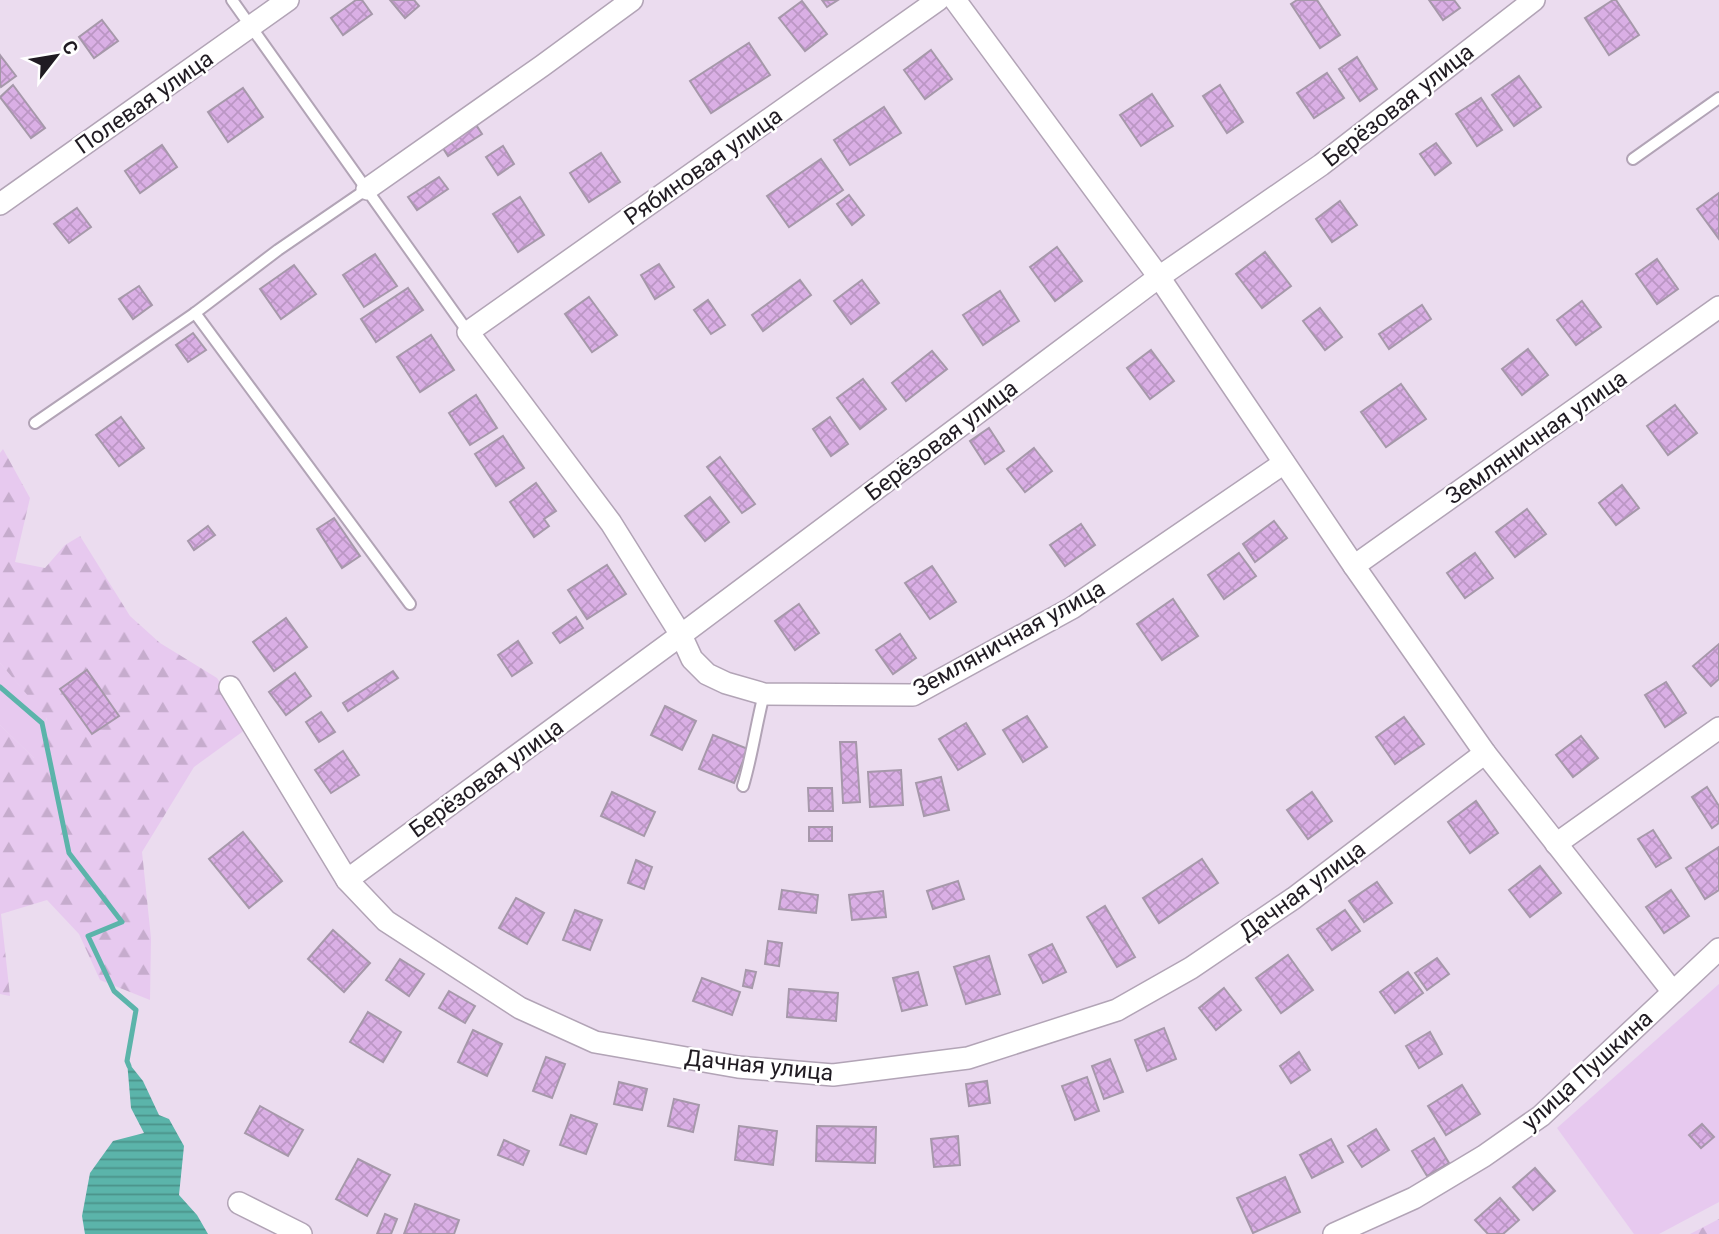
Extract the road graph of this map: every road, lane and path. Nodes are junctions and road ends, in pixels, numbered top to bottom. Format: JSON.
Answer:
{"nodes":[{"id":1,"x":232,"y":0,"type":"edge"},
{"id":2,"x":288,"y":0,"type":"edge"},
{"id":3,"x":632,"y":0,"type":"edge"},
{"id":4,"x":938,"y":0,"type":"edge"},
{"id":5,"x":955,"y":0,"type":"edge"},
{"id":6,"x":1534,"y":0,"type":"edge"},
{"id":7,"x":252,"y":26,"type":"junction"},
{"id":8,"x":1719,"y":98,"type":"edge"},
{"id":9,"x":1633,"y":159,"type":"dead end"},
{"id":10,"x":367,"y":189,"type":"junction"},
{"id":11,"x":0,"y":204,"type":"edge"},
{"id":12,"x":1159,"y":277,"type":"junction"},
{"id":13,"x":1719,"y":307,"type":"edge"},
{"id":14,"x":195,"y":313,"type":"junction"},
{"id":15,"x":468,"y":331,"type":"junction"},
{"id":16,"x":35,"y":423,"type":"dead end"},
{"id":17,"x":1284,"y":463,"type":"junction"},
{"id":18,"x":1354,"y":566,"type":"junction"},
{"id":19,"x":410,"y":604,"type":"dead end"},
{"id":20,"x":681,"y":635,"type":"junction"},
{"id":21,"x":230,"y":687,"type":"dead end"},
{"id":22,"x":764,"y":694,"type":"junction"},
{"id":23,"x":1719,"y":728,"type":"edge"},
{"id":24,"x":1485,"y":753,"type":"junction"},
{"id":25,"x":743,"y":786,"type":"dead end"},
{"id":26,"x":1556,"y":844,"type":"junction"},
{"id":27,"x":347,"y":880,"type":"junction"},
{"id":28,"x":1719,"y":949,"type":"edge"},
{"id":29,"x":1673,"y":992,"type":"junction"},
{"id":30,"x":239,"y":1203,"type":"dead end"},
{"id":31,"x":301,"y":1234,"type":"edge"},
{"id":32,"x":1334,"y":1234,"type":"edge"}],
"edges":[{"from":1,"to":7,"type":"lane"},
{"from":2,"to":7,"type":"street","name":"Полевая улица"},
{"from":3,"to":10,"type":"street"},
{"from":4,"to":15,"type":"street","name":"Рябиновая улица"},
{"from":5,"to":12,"type":"street"},
{"from":6,"to":12,"type":"street","name":"Берёзовая улица"},
{"from":7,"to":10,"type":"lane"},
{"from":7,"to":11,"type":"street","name":"Полевая улица"},
{"from":8,"to":9,"type":"lane"},
{"from":10,"to":14,"type":"lane"},
{"from":10,"to":15,"type":"lane"},
{"from":12,"to":17,"type":"street"},
{"from":12,"to":20,"type":"street","name":"Берёзовая улица"},
{"from":13,"to":18,"type":"street","name":"Земляничная улица"},
{"from":14,"to":16,"type":"lane"},
{"from":14,"to":19,"type":"lane"},
{"from":15,"to":20,"type":"street","name":"Земляничная улица"},
{"from":17,"to":18,"type":"street"},
{"from":17,"to":22,"type":"street","name":"Земляничная улица"},
{"from":18,"to":24,"type":"street"},
{"from":20,"to":22,"type":"street","name":"Земляничная улица"},
{"from":20,"to":27,"type":"street","name":"Берёзовая улица"},
{"from":21,"to":27,"type":"street","name":"Дачная улица"},
{"from":22,"to":25,"type":"lane"},
{"from":23,"to":26,"type":"street"},
{"from":24,"to":26,"type":"street"},
{"from":24,"to":27,"type":"street","name":"Дачная улица"},
{"from":26,"to":29,"type":"street"},
{"from":28,"to":29,"type":"street","name":"улица Пушкина"},
{"from":29,"to":32,"type":"street","name":"улица Пушкина"},
{"from":30,"to":31,"type":"street"}]}
